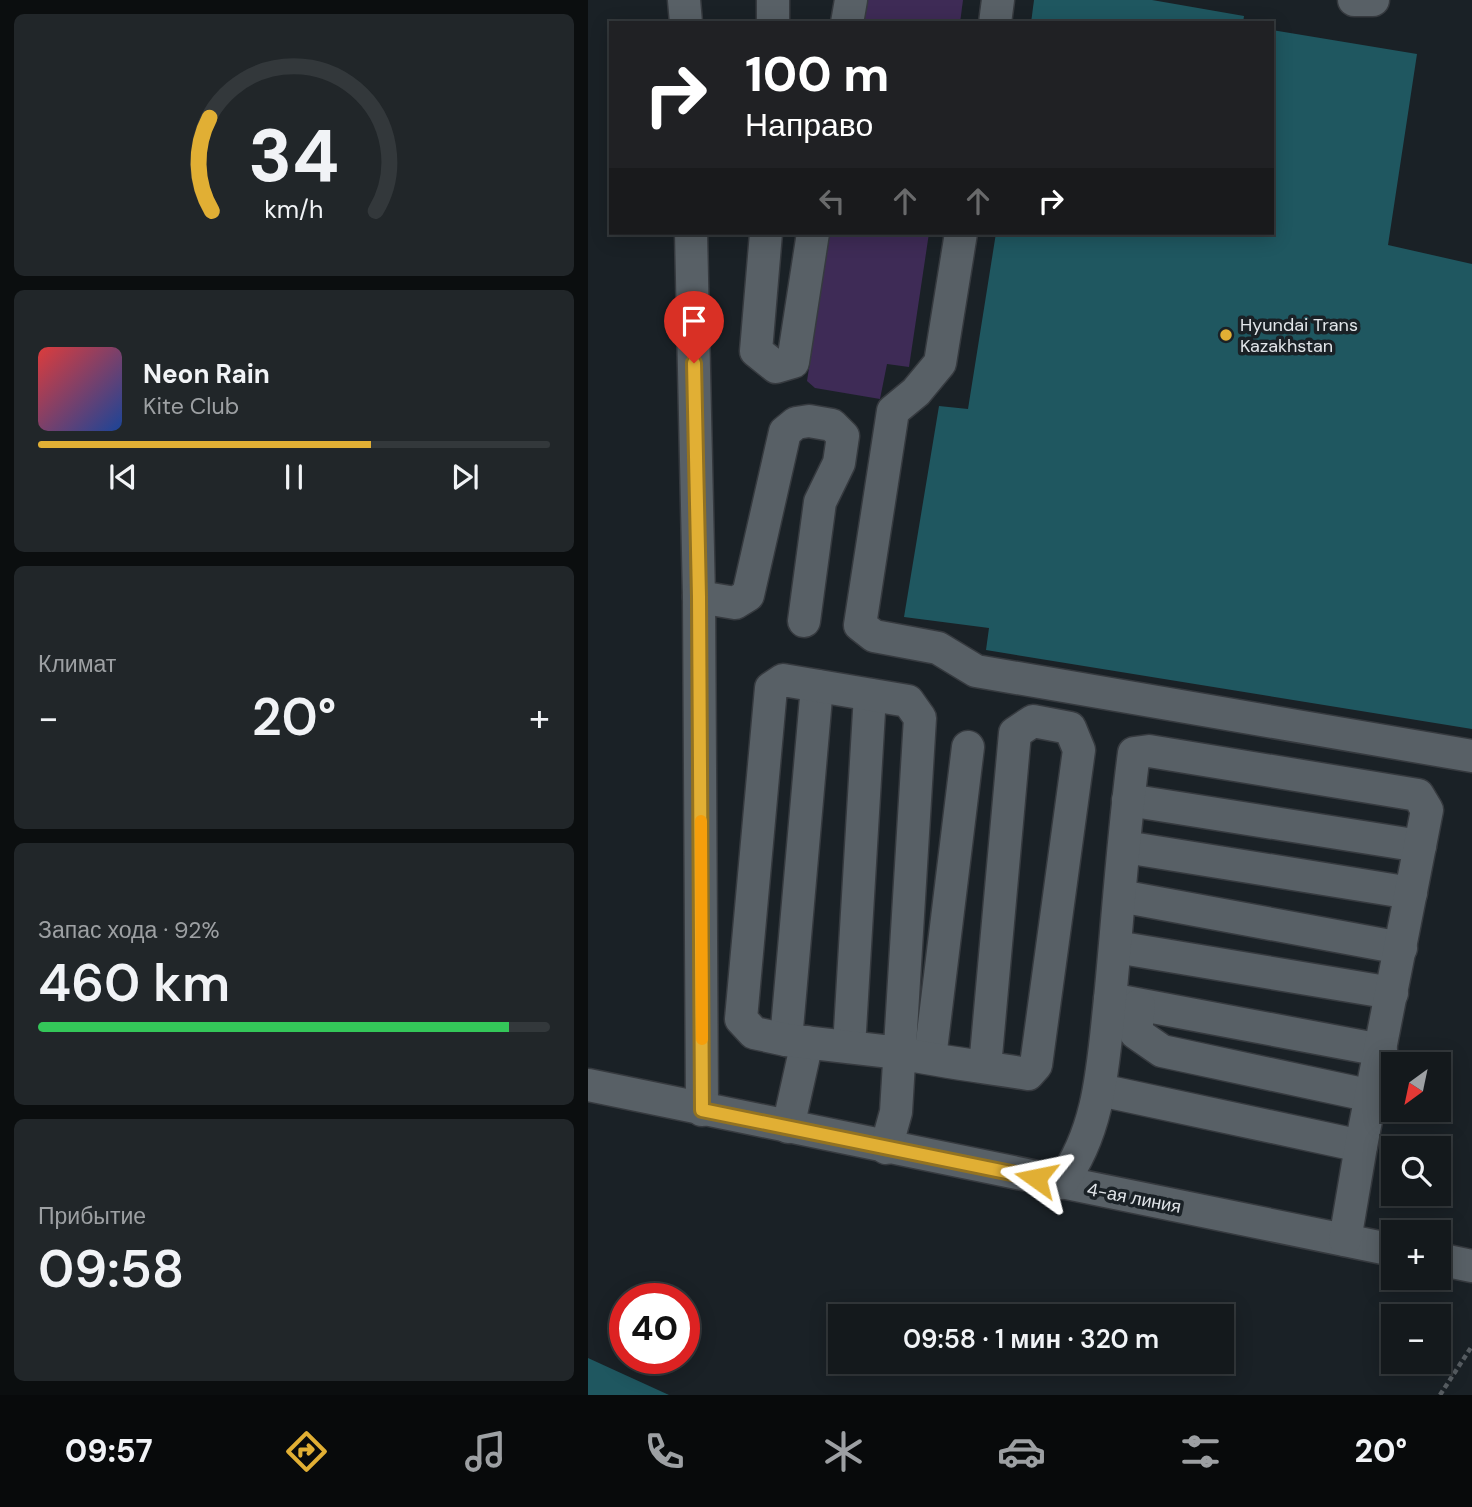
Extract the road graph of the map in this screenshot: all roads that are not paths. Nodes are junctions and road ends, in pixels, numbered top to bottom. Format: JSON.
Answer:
{"nodes":[{"id":1,"x":684,"y":0,"type":"edge"},
{"id":2,"x":773,"y":0,"type":"edge"},
{"id":3,"x":851,"y":0,"type":"edge"},
{"id":4,"x":998,"y":0,"type":"edge"},
{"id":5,"x":1354,"y":0,"type":"edge"},
{"id":6,"x":1374,"y":0,"type":"edge"},
{"id":7,"x":686,"y":21,"type":"edge"},
{"id":8,"x":773,"y":21,"type":"edge"},
{"id":9,"x":847,"y":21,"type":"edge"},
{"id":10,"x":995,"y":21,"type":"edge"},
{"id":11,"x":691,"y":235,"type":"edge"},
{"id":12,"x":766,"y":235,"type":"edge"},
{"id":13,"x":813,"y":235,"type":"edge"},
{"id":14,"x":961,"y":235,"type":"edge"},
{"id":15,"x":699,"y":597,"type":"junction"},
{"id":16,"x":804,"y":621,"type":"dead end"},
{"id":17,"x":817,"y":686,"type":"junction"},
{"id":18,"x":870,"y":695,"type":"junction"},
{"id":19,"x":968,"y":747,"type":"dead end"},
{"id":20,"x":1472,"y":756,"type":"edge"},
{"id":21,"x":1128,"y":800,"type":"junction"},
{"id":22,"x":1420,"y":846,"type":"junction"},
{"id":23,"x":1125,"y":848,"type":"junction"},
{"id":24,"x":1411,"y":893,"type":"junction"},
{"id":25,"x":1120,"y":896,"type":"junction"},
{"id":26,"x":1116,"y":947,"type":"junction"},
{"id":27,"x":1401,"y":948,"type":"junction"},
{"id":28,"x":1392,"y":993,"type":"junction"},
{"id":29,"x":1124,"y":1002,"type":"junction"},
{"id":30,"x":797,"y":1041,"type":"junction"},
{"id":31,"x":849,"y":1047,"type":"junction"},
{"id":32,"x":1381,"y":1050,"type":"junction"},
{"id":33,"x":900,"y":1053,"type":"junction"},
{"id":34,"x":930,"y":1058,"type":"junction"},
{"id":35,"x":985,"y":1067,"type":"junction"},
{"id":36,"x":588,"y":1086,"type":"edge"},
{"id":37,"x":1100,"y":1090,"type":"junction"},
{"id":38,"x":1372,"y":1096,"type":"junction"},
{"id":39,"x":702,"y":1110,"type":"junction"},
{"id":40,"x":788,"y":1127,"type":"junction"},
{"id":41,"x":1361,"y":1146,"type":"junction"},
{"id":42,"x":886,"y":1148,"type":"junction"},
{"id":43,"x":1061,"y":1183,"type":"junction"},
{"id":44,"x":1345,"y":1240,"type":"junction"},
{"id":45,"x":1381,"y":1248,"type":"edge"},
{"id":46,"x":1451,"y":1262,"type":"edge"},
{"id":47,"x":1472,"y":1266,"type":"edge"}],
"edges":[{"from":1,"to":7,"type":"street"},
{"from":2,"to":8,"type":"street"},
{"from":3,"to":9,"type":"street"},
{"from":4,"to":10,"type":"street"},
{"from":5,"to":6,"type":"street"},
{"from":11,"to":15,"type":"street"},
{"from":12,"to":13,"type":"street"},
{"from":14,"to":20,"type":"street"},
{"from":15,"to":16,"type":"street"},
{"from":15,"to":39,"type":"street"},
{"from":17,"to":18,"type":"street"},
{"from":17,"to":30,"type":"street"},
{"from":17,"to":30,"type":"street"},
{"from":18,"to":31,"type":"street"},
{"from":18,"to":33,"type":"street"},
{"from":19,"to":34,"type":"street"},
{"from":21,"to":22,"type":"street"},
{"from":21,"to":22,"type":"street"},
{"from":21,"to":23,"type":"street"},
{"from":22,"to":24,"type":"street"},
{"from":23,"to":24,"type":"street"},
{"from":23,"to":25,"type":"street"},
{"from":24,"to":27,"type":"street"},
{"from":25,"to":26,"type":"street"},
{"from":25,"to":27,"type":"street"},
{"from":26,"to":28,"type":"street"},
{"from":26,"to":29,"type":"street"},
{"from":27,"to":28,"type":"street"},
{"from":28,"to":32,"type":"street"},
{"from":29,"to":32,"type":"street"},
{"from":29,"to":37,"type":"street"},
{"from":29,"to":38,"type":"street"},
{"from":30,"to":31,"type":"street"},
{"from":30,"to":40,"type":"street"},
{"from":31,"to":33,"type":"street"},
{"from":32,"to":38,"type":"street"},
{"from":33,"to":34,"type":"street"},
{"from":33,"to":42,"type":"street"},
{"from":34,"to":35,"type":"street"},
{"from":35,"to":35,"type":"street"},
{"from":36,"to":39,"type":"street","name":"4-ая линия"},
{"from":37,"to":41,"type":"street"},
{"from":37,"to":43,"type":"street"},
{"from":38,"to":41,"type":"street"},
{"from":39,"to":40,"type":"street","name":"4-ая линия"},
{"from":40,"to":42,"type":"street","name":"4-ая линия"},
{"from":41,"to":44,"type":"street"},
{"from":42,"to":43,"type":"street","name":"4-ая линия"},
{"from":43,"to":44,"type":"street","name":"4-ая линия"},
{"from":44,"to":45,"type":"street","name":"4-ая линия"},
{"from":46,"to":47,"type":"street"}]}
